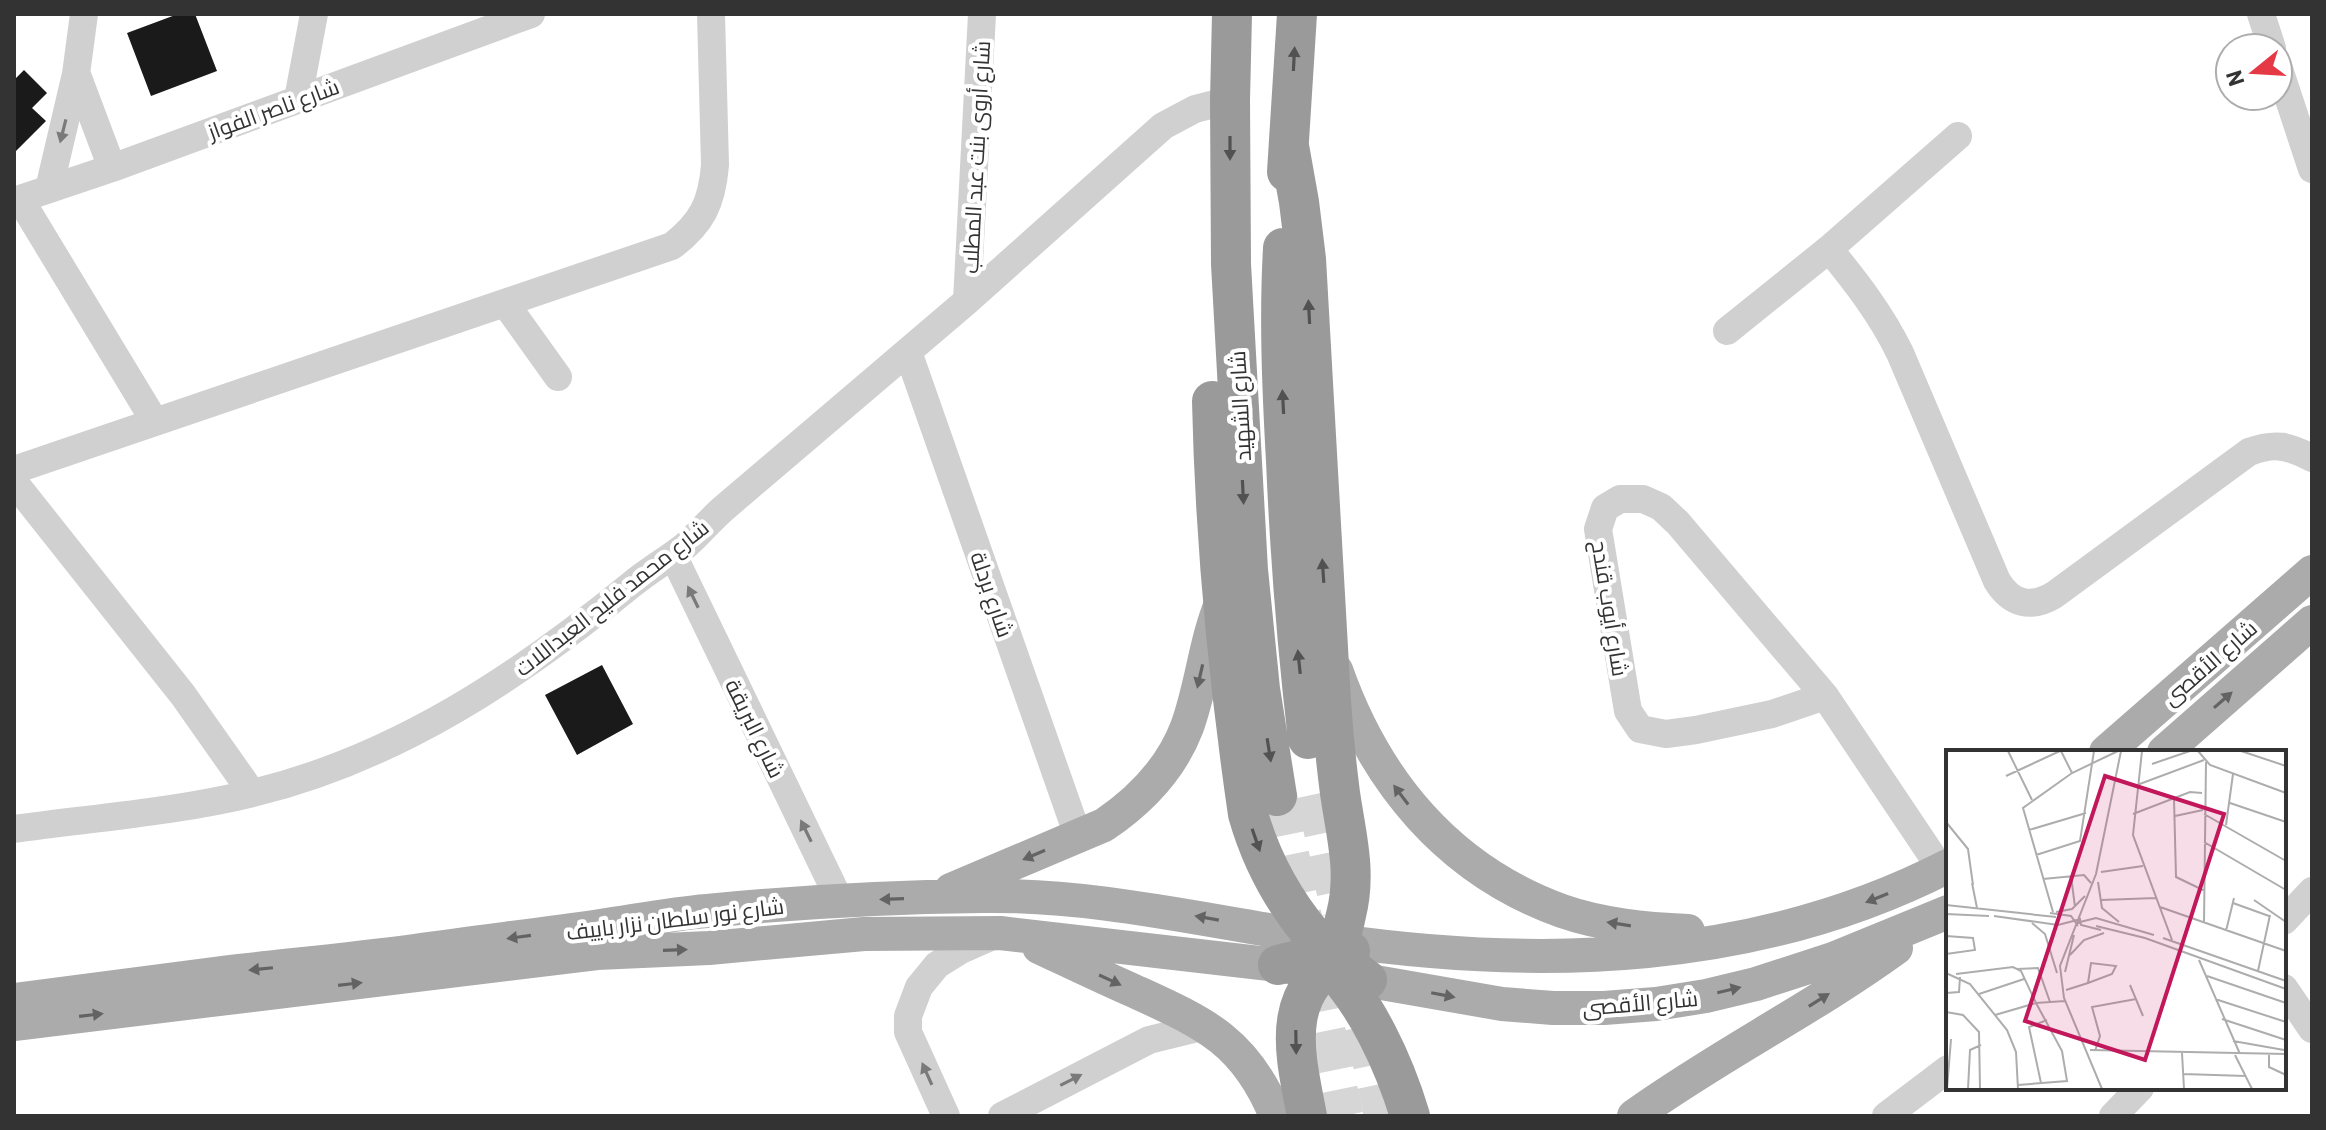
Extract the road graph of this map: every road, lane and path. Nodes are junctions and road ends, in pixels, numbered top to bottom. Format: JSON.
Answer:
{"nodes":[{"id":1,"x":84,"y":14,"type":"edge"},
{"id":2,"x":314,"y":14,"type":"edge"},
{"id":3,"x":531,"y":14,"type":"edge"},
{"id":4,"x":711,"y":14,"type":"edge"},
{"id":5,"x":982,"y":14,"type":"edge"},
{"id":6,"x":1232,"y":14,"type":"edge"},
{"id":7,"x":1297,"y":14,"type":"edge"},
{"id":8,"x":76,"y":74,"type":"junction"},
{"id":9,"x":298,"y":99,"type":"junction"},
{"id":10,"x":1230,"y":100,"type":"junction"},
{"id":11,"x":2293,"y":112,"type":"edge"},
{"id":12,"x":1958,"y":136,"type":"dead end"},
{"id":13,"x":1289,"y":146,"type":"junction"},
{"id":14,"x":112,"y":168,"type":"junction"},
{"id":15,"x":2312,"y":169,"type":"edge"},
{"id":16,"x":49,"y":189,"type":"junction"},
{"id":17,"x":17,"y":200,"type":"edge"},
{"id":18,"x":1829,"y":249,"type":"junction"},
{"id":19,"x":1231,"y":264,"type":"junction"},
{"id":20,"x":967,"y":301,"type":"junction"},
{"id":21,"x":505,"y":303,"type":"junction"},
{"id":22,"x":1727,"y":331,"type":"dead end"},
{"id":23,"x":908,"y":352,"type":"junction"},
{"id":24,"x":558,"y":377,"type":"dead end"},
{"id":25,"x":155,"y":422,"type":"junction"},
{"id":26,"x":2312,"y":458,"type":"edge"},
{"id":27,"x":14,"y":470,"type":"edge"},
{"id":28,"x":14,"y":482,"type":"edge"},
{"id":29,"x":673,"y":555,"type":"junction"},
{"id":30,"x":2312,"y":572,"type":"edge"},
{"id":31,"x":1222,"y":601,"type":"junction"},
{"id":32,"x":2312,"y":622,"type":"edge"},
{"id":33,"x":1328,"y":649,"type":"junction"},
{"id":34,"x":1825,"y":696,"type":"junction"},
{"id":35,"x":2108,"y":750,"type":"edge"},
{"id":36,"x":2166,"y":750,"type":"edge"},
{"id":37,"x":252,"y":793,"type":"junction"},
{"id":38,"x":1316,"y":794,"type":"tunnel mouth"},
{"id":39,"x":1277,"y":796,"type":"tunnel mouth"},
{"id":40,"x":14,"y":829,"type":"edge"},
{"id":41,"x":1078,"y":836,"type":"junction"},
{"id":42,"x":1945,"y":868,"type":"edge"},
{"id":43,"x":2312,"y":891,"type":"edge"},
{"id":44,"x":935,"y":897,"type":"junction"},
{"id":45,"x":840,"y":901,"type":"junction"},
{"id":46,"x":1940,"y":916,"type":"edge"},
{"id":47,"x":2286,"y":919,"type":"edge"},
{"id":48,"x":1753,"y":933,"type":"junction"},
{"id":49,"x":1007,"y":934,"type":"junction"},
{"id":50,"x":1326,"y":956,"type":"junction"},
{"id":51,"x":2286,"y":991,"type":"edge"},
{"id":52,"x":14,"y":1000,"type":"edge"},
{"id":53,"x":14,"y":1024,"type":"edge"},
{"id":54,"x":1206,"y":1026,"type":"junction"},
{"id":55,"x":2312,"y":1029,"type":"edge"},
{"id":56,"x":1946,"y":1071,"type":"edge"},
{"id":57,"x":2140,"y":1090,"type":"edge"},
{"id":58,"x":2142,"y":1090,"type":"edge"},
{"id":59,"x":946,"y":1116,"type":"edge"},
{"id":60,"x":1002,"y":1116,"type":"edge"},
{"id":61,"x":1276,"y":1116,"type":"edge"},
{"id":62,"x":1307,"y":1116,"type":"edge"},
{"id":63,"x":1410,"y":1116,"type":"edge"},
{"id":64,"x":1634,"y":1116,"type":"edge"},
{"id":65,"x":1886,"y":1116,"type":"edge"},
{"id":66,"x":2113,"y":1116,"type":"edge"},
{"id":67,"x":2149,"y":1116,"type":"edge"}],
"edges":[{"from":1,"to":8,"type":"street"},
{"from":2,"to":9,"type":"street"},
{"from":3,"to":9,"type":"street","name":"شارع ناصر الفواز"},
{"from":4,"to":21,"type":"street"},
{"from":5,"to":20,"type":"street","name":"شارع أروى بنت عبد المطلب"},
{"from":6,"to":10,"type":"highway","name":"شارع الشهيد"},
{"from":13,"to":7,"type":"highway","name":"شارع الشهيد","one_way":true},
{"from":8,"to":14,"type":"street"},
{"from":8,"to":16,"type":"street","one_way":true},
{"from":9,"to":14,"type":"street","name":"شارع ناصر الفواز"},
{"from":10,"to":19,"type":"highway","name":"شارع الشهيد","one_way":true},
{"from":10,"to":20,"type":"street","name":"شارع محمد فليح العبداللات"},
{"from":11,"to":15,"type":"street"},
{"from":12,"to":18,"type":"street"},
{"from":33,"to":13,"type":"highway","one_way":true},
{"from":38,"to":13,"type":"highway","name":"شارع الشهيد","one_way":true},
{"from":14,"to":16,"type":"street","name":"شارع ناصر الفواز"},
{"from":16,"to":17,"type":"street","name":"شارع ناصر الفواز"},
{"from":17,"to":25,"type":"street"},
{"from":18,"to":22,"type":"street"},
{"from":18,"to":26,"type":"street"},
{"from":19,"to":31,"type":"highway"},
{"from":19,"to":39,"type":"highway","name":"شارع الشهيد","one_way":true},
{"from":20,"to":23,"type":"street","name":"شارع محمد فليح العبداللات"},
{"from":21,"to":24,"type":"street"},
{"from":21,"to":25,"type":"street"},
{"from":23,"to":29,"type":"street","name":"شارع محمد فليح العبداللات"},
{"from":23,"to":41,"type":"street","name":"شارع بردلة"},
{"from":25,"to":27,"type":"street"},
{"from":28,"to":37,"type":"street"},
{"from":29,"to":37,"type":"street","name":"شارع محمد فليح العبداللات"},
{"from":45,"to":29,"type":"street","name":"شارع البريقة","one_way":true},
{"from":30,"to":35,"type":"main road","name":"شارع الأقصى"},
{"from":31,"to":41,"type":"main road","one_way":true},
{"from":31,"to":50,"type":"highway","one_way":true},
{"from":36,"to":32,"type":"main road","name":"شارع الأقصى","one_way":true},
{"from":48,"to":33,"type":"main road","one_way":true},
{"from":33,"to":50,"type":"highway"},
{"from":34,"to":34,"type":"street","name":"شارع أيوب قندح"},
{"from":34,"to":42,"type":"street","name":"شارع أيوب قندح"},
{"from":37,"to":40,"type":"street","name":"شارع محمد فليح العبداللات"},
{"from":41,"to":44,"type":"main road","one_way":true},
{"from":42,"to":48,"type":"main road","one_way":true},
{"from":43,"to":47,"type":"street"},
{"from":44,"to":45,"type":"main road","name":"شارع نور سلطان نزار باييف","one_way":true},
{"from":50,"to":44,"type":"main road","name":"شارع نور سلطان نزار باييف","one_way":true},
{"from":45,"to":52,"type":"main road","name":"شارع نور سلطان نزار باييف","one_way":true},
{"from":50,"to":46,"type":"main road","name":"شارع الأقصى","one_way":true},
{"from":64,"to":46,"type":"main road","one_way":true},
{"from":48,"to":50,"type":"main road"},
{"from":49,"to":50,"type":"main road","name":"شارع نور سلطان نزار باييف"},
{"from":53,"to":49,"type":"main road","name":"شارع نور سلطان نزار باييف","one_way":true},
{"from":49,"to":54,"type":"main road","one_way":true},
{"from":59,"to":49,"type":"street","one_way":true},
{"from":50,"to":62,"type":"highway","one_way":true},
{"from":50,"to":63,"type":"highway"},
{"from":51,"to":55,"type":"street"},
{"from":60,"to":54,"type":"street","one_way":true},
{"from":54,"to":61,"type":"main road"},
{"from":56,"to":65,"type":"street"},
{"from":57,"to":66,"type":"street"},
{"from":58,"to":67,"type":"street"}]}
